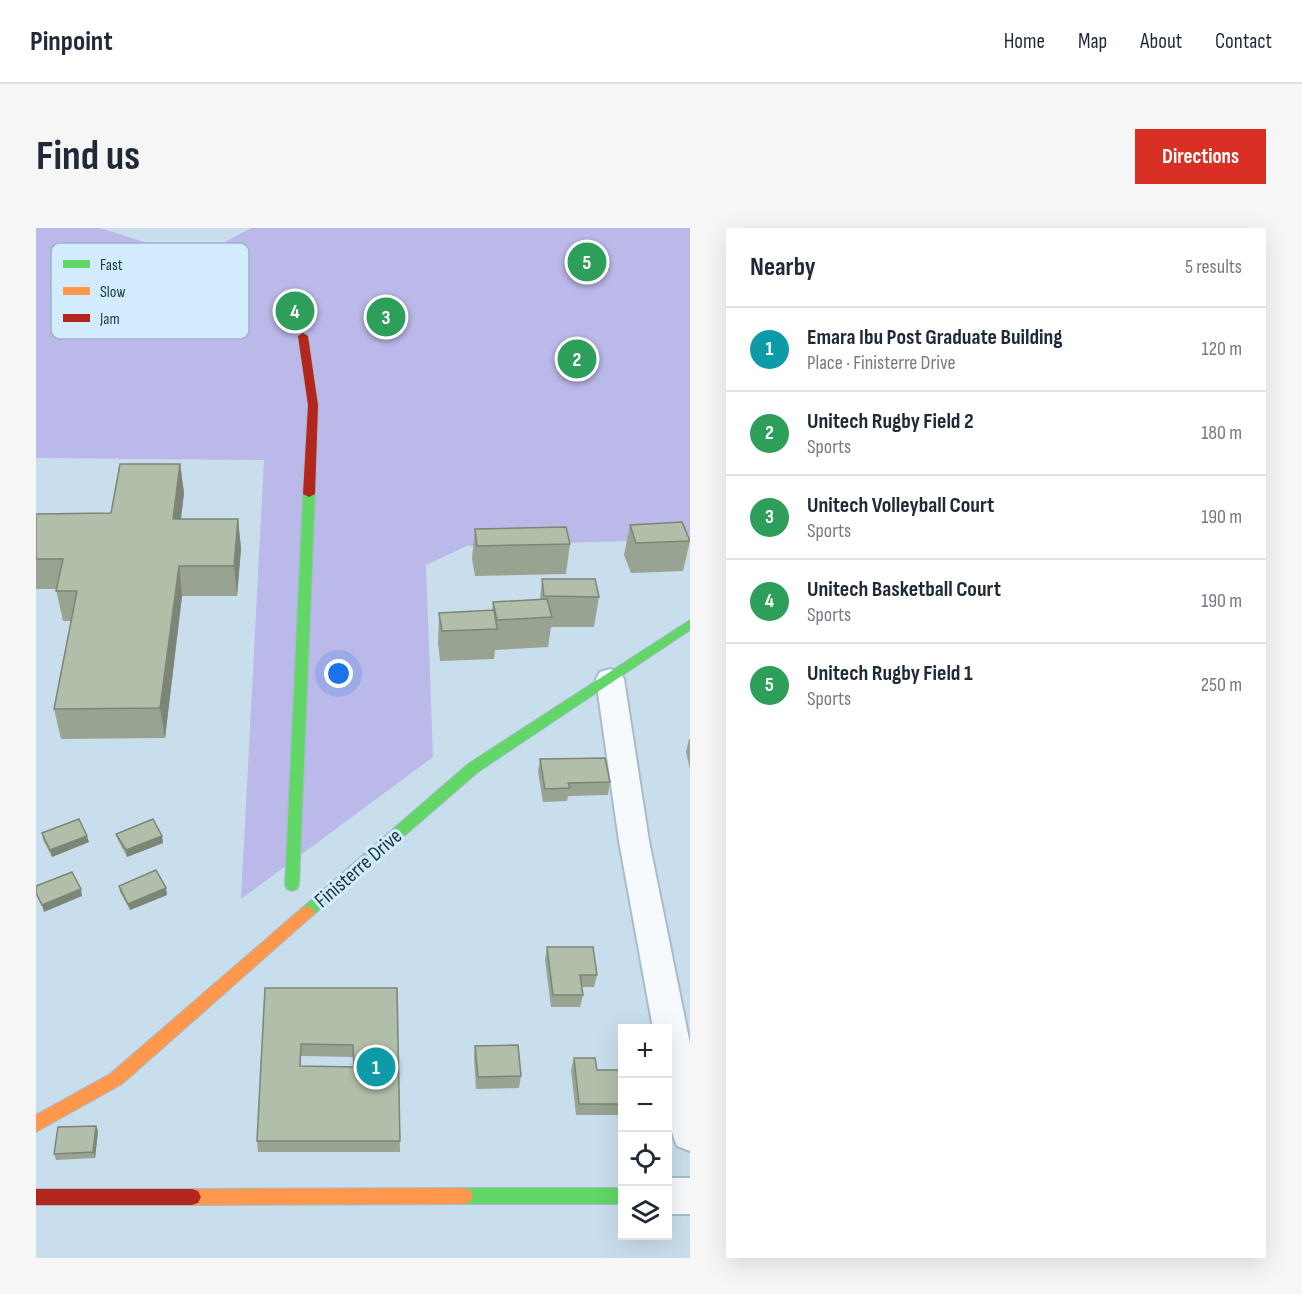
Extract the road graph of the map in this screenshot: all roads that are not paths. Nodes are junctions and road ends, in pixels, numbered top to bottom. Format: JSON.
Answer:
{"nodes":[{"id":1,"x":303,"y":336,"type":"dead end"},
{"id":2,"x":690,"y":624,"type":"edge"},
{"id":3,"x":610,"y":679,"type":"junction"},
{"id":4,"x":292,"y":885,"type":"dead end"},
{"id":5,"x":36,"y":1124,"type":"edge"},
{"id":6,"x":690,"y":1134,"type":"edge"},
{"id":7,"x":618,"y":1196,"type":"edge"},
{"id":8,"x":672,"y":1196,"type":"edge"},
{"id":9,"x":690,"y":1196,"type":"edge"},
{"id":10,"x":36,"y":1197,"type":"edge"}],
"edges":[{"from":1,"to":4,"type":"street"},
{"from":2,"to":3,"type":"street","name":"Finisterre Drive"},
{"from":3,"to":5,"type":"street","name":"Finisterre Drive"},
{"from":3,"to":6,"type":"street"},
{"from":7,"to":10,"type":"street"},
{"from":8,"to":9,"type":"street"}]}
